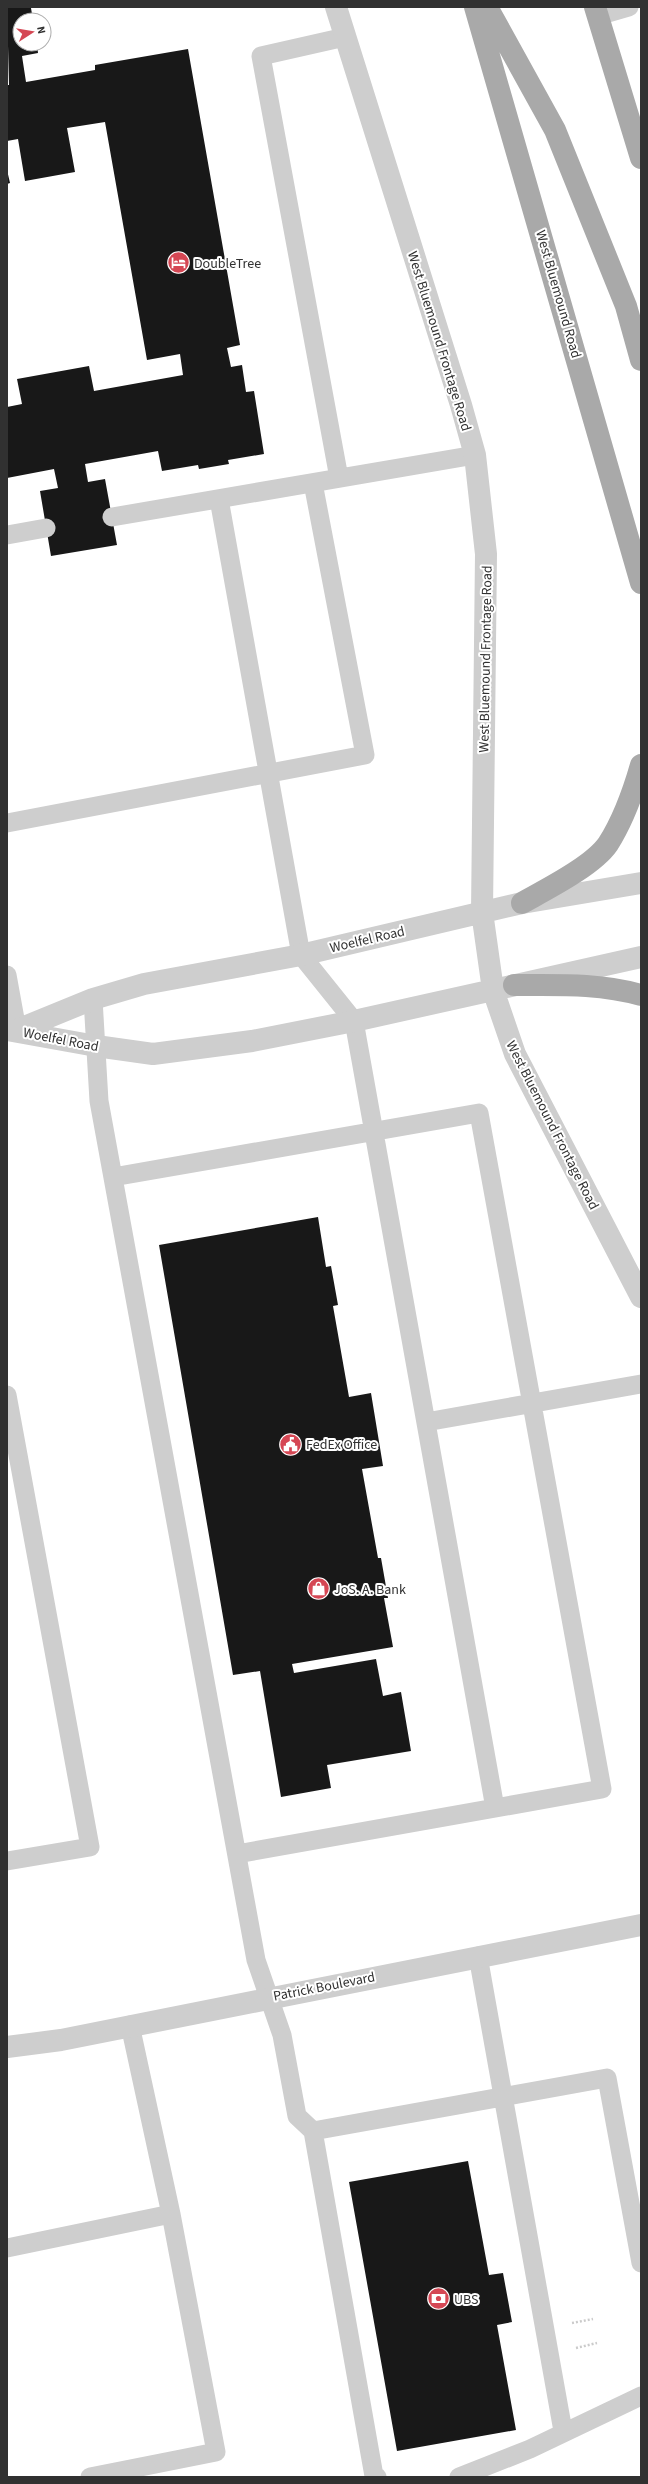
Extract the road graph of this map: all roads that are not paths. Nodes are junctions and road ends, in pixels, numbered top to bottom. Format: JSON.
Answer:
{"nodes":[{"id":1,"x":336,"y":7,"type":"edge"},
{"id":2,"x":475,"y":7,"type":"edge"},
{"id":3,"x":487,"y":7,"type":"edge"},
{"id":4,"x":629,"y":7,"type":"edge"},
{"id":5,"x":596,"y":12,"type":"edge"},
{"id":6,"x":345,"y":37,"type":"junction"},
{"id":7,"x":635,"y":114,"type":"edge"},
{"id":8,"x":641,"y":158,"type":"edge"},
{"id":9,"x":641,"y":360,"type":"edge"},
{"id":10,"x":475,"y":455,"type":"junction"},
{"id":11,"x":339,"y":478,"type":"junction"},
{"id":12,"x":313,"y":483,"type":"junction"},
{"id":13,"x":219,"y":499,"type":"junction"},
{"id":14,"x":112,"y":517,"type":"dead end"},
{"id":15,"x":46,"y":528,"type":"dead end"},
{"id":16,"x":7,"y":535,"type":"edge"},
{"id":17,"x":641,"y":582,"type":"edge"},
{"id":18,"x":641,"y":765,"type":"edge"},
{"id":19,"x":268,"y":773,"type":"junction"},
{"id":20,"x":7,"y":823,"type":"edge"},
{"id":21,"x":641,"y":883,"type":"edge"},
{"id":22,"x":522,"y":903,"type":"junction"},
{"id":23,"x":482,"y":912,"type":"junction"},
{"id":24,"x":301,"y":955,"type":"junction"},
{"id":25,"x":641,"y":957,"type":"edge"},
{"id":26,"x":7,"y":975,"type":"edge"},
{"id":27,"x":514,"y":985,"type":"junction"},
{"id":28,"x":493,"y":990,"type":"junction"},
{"id":29,"x":641,"y":995,"type":"edge"},
{"id":30,"x":93,"y":999,"type":"junction"},
{"id":31,"x":354,"y":1021,"type":"junction"},
{"id":32,"x":12,"y":1030,"type":"edge"},
{"id":33,"x":96,"y":1046,"type":"junction"},
{"id":34,"x":374,"y":1131,"type":"junction"},
{"id":35,"x":113,"y":1177,"type":"junction"},
{"id":36,"x":641,"y":1297,"type":"edge"},
{"id":37,"x":641,"y":1384,"type":"edge"},
{"id":38,"x":7,"y":1395,"type":"edge"},
{"id":39,"x":532,"y":1403,"type":"junction"},
{"id":40,"x":426,"y":1422,"type":"junction"},
{"id":41,"x":495,"y":1808,"type":"junction"},
{"id":42,"x":237,"y":1854,"type":"junction"},
{"id":43,"x":7,"y":1861,"type":"edge"},
{"id":44,"x":641,"y":1925,"type":"edge"},
{"id":45,"x":478,"y":1956,"type":"junction"},
{"id":46,"x":269,"y":1997,"type":"junction"},
{"id":47,"x":130,"y":2025,"type":"junction"},
{"id":48,"x":7,"y":2047,"type":"edge"},
{"id":49,"x":504,"y":2097,"type":"junction"},
{"id":50,"x":313,"y":2131,"type":"junction"},
{"id":51,"x":171,"y":2214,"type":"junction"},
{"id":52,"x":7,"y":2248,"type":"edge"},
{"id":53,"x":641,"y":2263,"type":"edge"},
{"id":54,"x":641,"y":2396,"type":"edge"},
{"id":55,"x":563,"y":2431,"type":"junction"},
{"id":56,"x":90,"y":2477,"type":"edge"},
{"id":57,"x":377,"y":2477,"type":"edge"},
{"id":58,"x":459,"y":2477,"type":"edge"}],
"edges":[{"from":1,"to":6,"type":"street","name":"West Bluemound Frontage Road"},
{"from":2,"to":17,"type":"main road","name":"West Bluemound Road"},
{"from":3,"to":9,"type":"main road"},
{"from":4,"to":5,"type":"lane"},
{"from":5,"to":7,"type":"main road"},
{"from":6,"to":10,"type":"street","name":"West Bluemound Frontage Road"},
{"from":6,"to":11,"type":"lane"},
{"from":7,"to":8,"type":"main road"},
{"from":10,"to":11,"type":"lane"},
{"from":10,"to":23,"type":"street","name":"West Bluemound Frontage Road"},
{"from":11,"to":12,"type":"lane"},
{"from":12,"to":13,"type":"lane"},
{"from":12,"to":19,"type":"lane"},
{"from":13,"to":14,"type":"lane"},
{"from":13,"to":19,"type":"lane"},
{"from":15,"to":16,"type":"lane"},
{"from":18,"to":22,"type":"main road"},
{"from":19,"to":20,"type":"lane"},
{"from":19,"to":24,"type":"lane"},
{"from":21,"to":22,"type":"street","name":"Woelfel Road"},
{"from":22,"to":23,"type":"street","name":"Woelfel Road"},
{"from":23,"to":24,"type":"street","name":"Woelfel Road"},
{"from":23,"to":28,"type":"street","name":"West Bluemound Frontage Road"},
{"from":24,"to":30,"type":"street","name":"Woelfel Road"},
{"from":24,"to":31,"type":"lane"},
{"from":25,"to":27,"type":"street","name":"Woelfel Road"},
{"from":26,"to":32,"type":"lane"},
{"from":27,"to":28,"type":"street","name":"Woelfel Road"},
{"from":27,"to":29,"type":"main road"},
{"from":28,"to":31,"type":"street","name":"Woelfel Road"},
{"from":28,"to":36,"type":"street","name":"West Bluemound Frontage Road"},
{"from":30,"to":32,"type":"street","name":"Woelfel Road"},
{"from":30,"to":33,"type":"lane"},
{"from":31,"to":33,"type":"street","name":"Woelfel Road"},
{"from":31,"to":34,"type":"lane"},
{"from":32,"to":33,"type":"street","name":"Woelfel Road"},
{"from":33,"to":35,"type":"lane"},
{"from":34,"to":35,"type":"lane"},
{"from":34,"to":39,"type":"lane"},
{"from":34,"to":40,"type":"lane"},
{"from":35,"to":42,"type":"lane"},
{"from":37,"to":39,"type":"lane"},
{"from":38,"to":43,"type":"lane"},
{"from":39,"to":40,"type":"lane"},
{"from":39,"to":41,"type":"lane"},
{"from":40,"to":41,"type":"lane"},
{"from":41,"to":42,"type":"lane"},
{"from":42,"to":46,"type":"lane"},
{"from":44,"to":45,"type":"street","name":"Patrick Boulevard"},
{"from":45,"to":46,"type":"street","name":"Patrick Boulevard"},
{"from":45,"to":49,"type":"lane"},
{"from":46,"to":47,"type":"street","name":"Patrick Boulevard"},
{"from":46,"to":50,"type":"lane"},
{"from":47,"to":48,"type":"street","name":"Patrick Boulevard"},
{"from":47,"to":51,"type":"lane"},
{"from":49,"to":50,"type":"lane"},
{"from":49,"to":53,"type":"lane"},
{"from":49,"to":55,"type":"lane"},
{"from":50,"to":57,"type":"lane"},
{"from":51,"to":52,"type":"lane"},
{"from":51,"to":56,"type":"lane"},
{"from":54,"to":55,"type":"lane"},
{"from":55,"to":58,"type":"lane"}]}
